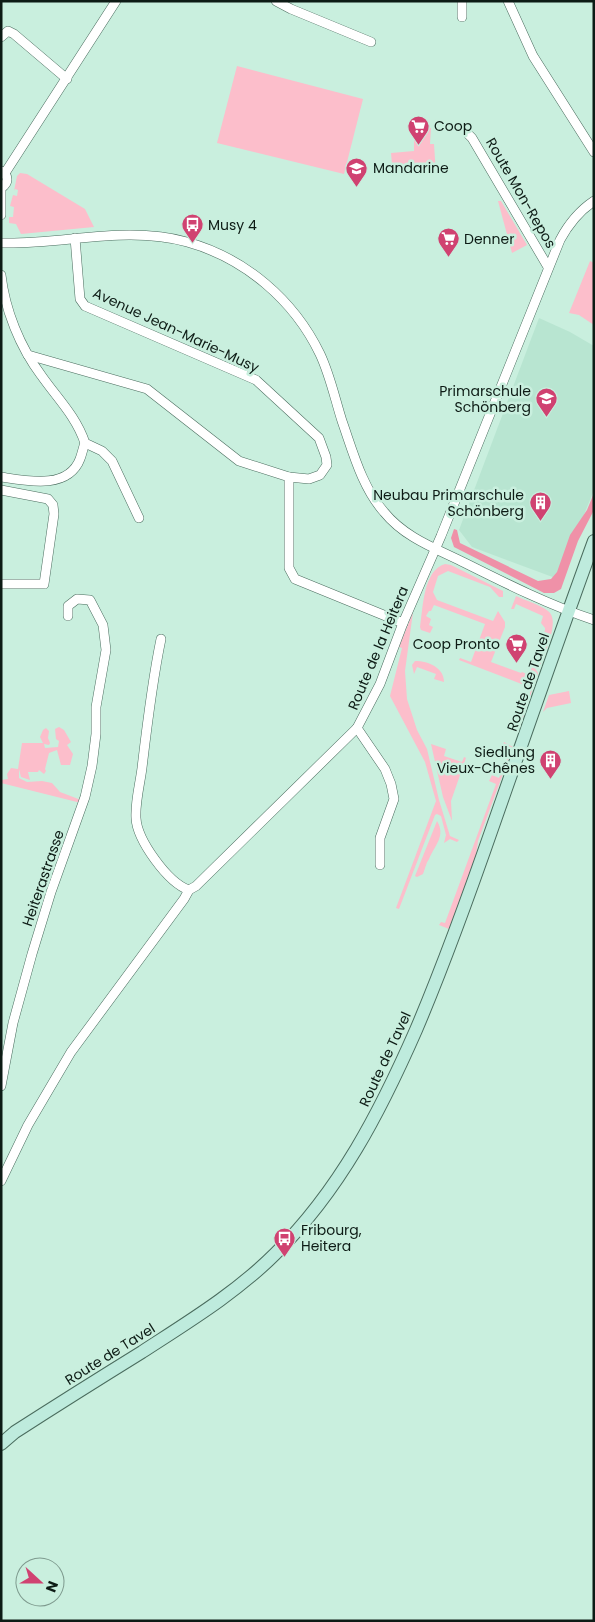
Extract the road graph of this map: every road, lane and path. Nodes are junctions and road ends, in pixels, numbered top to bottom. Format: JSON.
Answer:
{"nodes":[{"id":1,"x":116,"y":1,"type":"edge"},
{"id":2,"x":276,"y":1,"type":"edge"},
{"id":3,"x":462,"y":1,"type":"edge"},
{"id":4,"x":508,"y":1,"type":"edge"},
{"id":5,"x":462,"y":17,"type":"dead end"},
{"id":6,"x":1,"y":37,"type":"edge"},
{"id":7,"x":371,"y":42,"type":"dead end"},
{"id":8,"x":67,"y":78,"type":"junction"},
{"id":9,"x":468,"y":134,"type":"dead end"},
{"id":10,"x":594,"y":152,"type":"edge"},
{"id":11,"x":3,"y":172,"type":"edge"},
{"id":12,"x":1,"y":188,"type":"edge"},
{"id":13,"x":594,"y":201,"type":"edge"},
{"id":14,"x":1,"y":215,"type":"edge"},
{"id":15,"x":75,"y":238,"type":"junction"},
{"id":16,"x":1,"y":243,"type":"edge"},
{"id":17,"x":548,"y":267,"type":"junction"},
{"id":18,"x":1,"y":275,"type":"edge"},
{"id":19,"x":28,"y":355,"type":"junction"},
{"id":20,"x":84,"y":443,"type":"junction"},
{"id":21,"x":1,"y":477,"type":"edge"},
{"id":22,"x":289,"y":477,"type":"junction"},
{"id":23,"x":1,"y":490,"type":"edge"},
{"id":24,"x":139,"y":518,"type":"dead end"},
{"id":25,"x":594,"y":540,"type":"edge"},
{"id":26,"x":435,"y":549,"type":"junction"},
{"id":27,"x":1,"y":584,"type":"edge"},
{"id":28,"x":568,"y":611,"type":"junction"},
{"id":29,"x":68,"y":616,"type":"dead end"},
{"id":30,"x":594,"y":620,"type":"edge"},
{"id":31,"x":403,"y":623,"type":"junction"},
{"id":32,"x":161,"y":639,"type":"dead end"},
{"id":33,"x":357,"y":728,"type":"junction"},
{"id":34,"x":380,"y":865,"type":"dead end"},
{"id":35,"x":188,"y":890,"type":"junction"},
{"id":36,"x":3,"y":1069,"type":"edge"},
{"id":37,"x":1,"y":1086,"type":"edge"},
{"id":38,"x":1,"y":1182,"type":"edge"},
{"id":39,"x":1,"y":1444,"type":"edge"}],
"edges":[{"from":1,"to":8,"type":"street"},
{"from":2,"to":7,"type":"street"},
{"from":3,"to":5,"type":"street"},
{"from":4,"to":10,"type":"street"},
{"from":6,"to":8,"type":"street"},
{"from":8,"to":11,"type":"street"},
{"from":9,"to":17,"type":"street","name":"Route Mon-Repos"},
{"from":11,"to":12,"type":"street"},
{"from":12,"to":14,"type":"street"},
{"from":13,"to":17,"type":"street","name":"Route de la Heitera"},
{"from":15,"to":16,"type":"street"},
{"from":15,"to":22,"type":"street","name":"Avenue Jean-Marie-Musy"},
{"from":15,"to":26,"type":"street"},
{"from":17,"to":26,"type":"street","name":"Route de la Heitera"},
{"from":18,"to":19,"type":"street"},
{"from":19,"to":20,"type":"street"},
{"from":19,"to":22,"type":"street","name":"Avenue Jean-Marie-Musy"},
{"from":20,"to":21,"type":"street"},
{"from":20,"to":24,"type":"street"},
{"from":22,"to":31,"type":"street"},
{"from":23,"to":27,"type":"street"},
{"from":25,"to":28,"type":"main road","name":"Route de Tavel"},
{"from":26,"to":28,"type":"street"},
{"from":26,"to":31,"type":"street","name":"Route de la Heitera"},
{"from":28,"to":30,"type":"street"},
{"from":28,"to":39,"type":"main road","name":"Route de Tavel"},
{"from":29,"to":36,"type":"street","name":"Heiterastrasse"},
{"from":31,"to":33,"type":"street","name":"Route de la Heitera"},
{"from":32,"to":35,"type":"street"},
{"from":33,"to":34,"type":"street"},
{"from":33,"to":35,"type":"street","name":"Route de la Heitera"},
{"from":35,"to":38,"type":"street"},
{"from":36,"to":37,"type":"street","name":"Heiterastrasse"}]}
